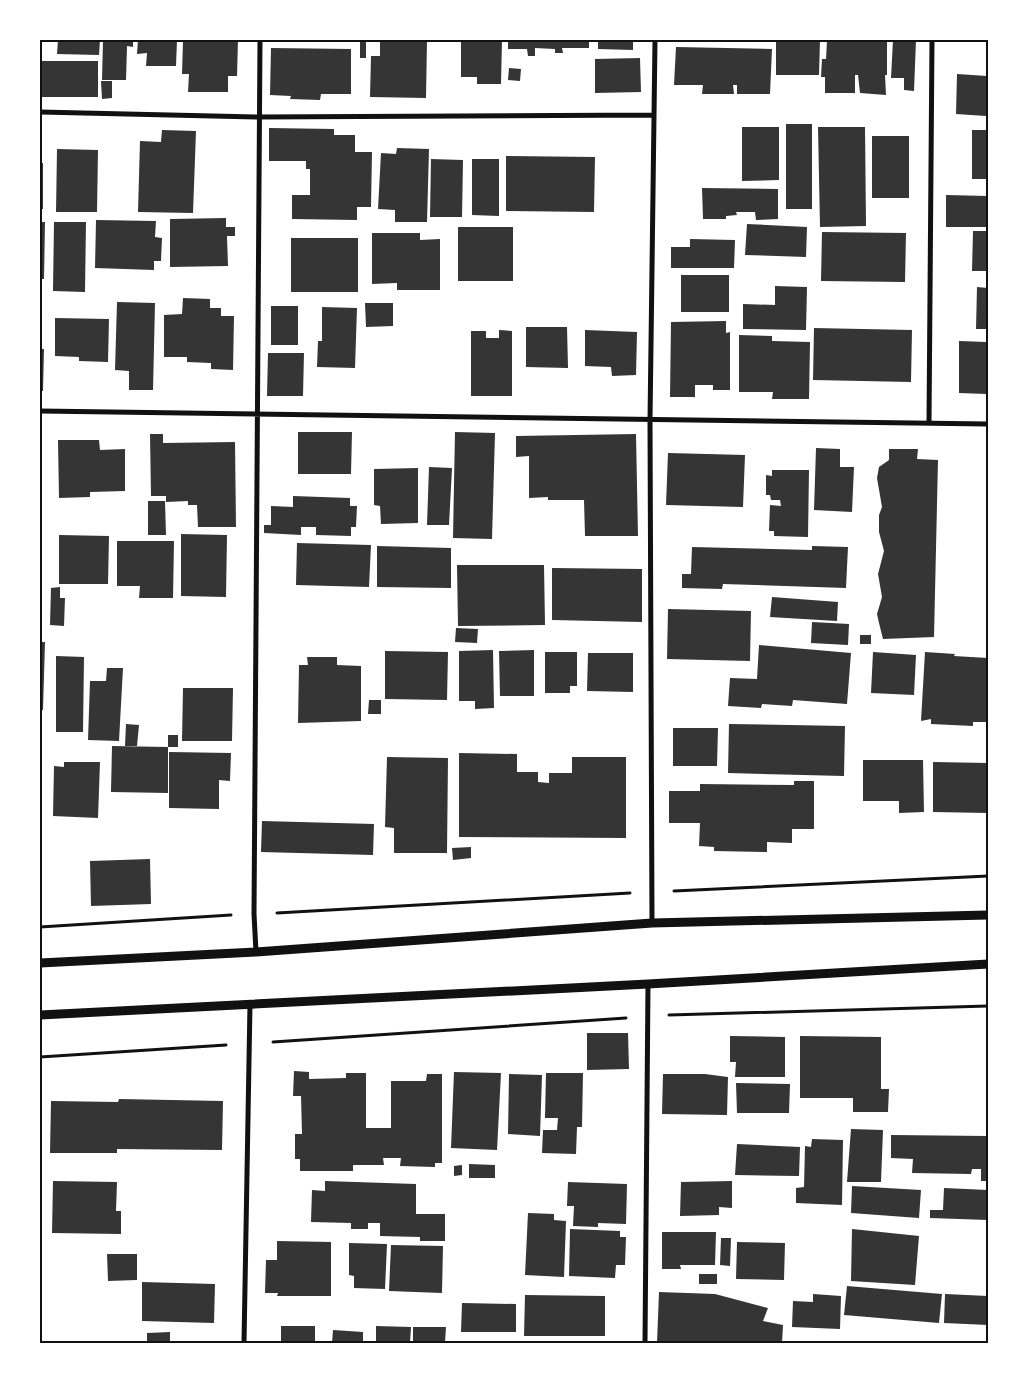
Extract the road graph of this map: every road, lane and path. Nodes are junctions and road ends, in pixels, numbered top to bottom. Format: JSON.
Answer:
{"nodes":[{"id":1,"x":260,"y":40,"type":"edge"},
{"id":2,"x":655,"y":40,"type":"edge"},
{"id":3,"x":932,"y":40,"type":"edge"},
{"id":4,"x":40,"y":112,"type":"edge"},
{"id":5,"x":654,"y":115,"type":"junction"},
{"id":6,"x":260,"y":117,"type":"junction"},
{"id":7,"x":40,"y":411,"type":"edge"},
{"id":8,"x":257,"y":415,"type":"junction"},
{"id":9,"x":650,"y":420,"type":"junction"},
{"id":10,"x":929,"y":423,"type":"junction"},
{"id":11,"x":988,"y":424,"type":"edge"},
{"id":12,"x":988,"y":876,"type":"edge"},
{"id":13,"x":651,"y":892,"type":"junction"},
{"id":14,"x":254,"y":914,"type":"junction"},
{"id":15,"x":988,"y":916,"type":"edge"},
{"id":16,"x":652,"y":923,"type":"junction"},
{"id":17,"x":40,"y":927,"type":"edge"},
{"id":18,"x":256,"y":952,"type":"junction"},
{"id":19,"x":40,"y":963,"type":"edge"},
{"id":20,"x":988,"y":964,"type":"edge"},
{"id":21,"x":648,"y":984,"type":"junction"},
{"id":22,"x":250,"y":1004,"type":"junction"},
{"id":23,"x":988,"y":1006,"type":"edge"},
{"id":24,"x":40,"y":1015,"type":"edge"},
{"id":25,"x":649,"y":1016,"type":"junction"},
{"id":26,"x":248,"y":1044,"type":"junction"},
{"id":27,"x":40,"y":1058,"type":"edge"},
{"id":28,"x":244,"y":1343,"type":"edge"},
{"id":29,"x":645,"y":1343,"type":"edge"}],
"edges":[{"from":1,"to":6,"type":"street"},
{"from":2,"to":5,"type":"street"},
{"from":3,"to":10,"type":"street"},
{"from":4,"to":6,"type":"street"},
{"from":5,"to":6,"type":"street"},
{"from":5,"to":9,"type":"street"},
{"from":6,"to":8,"type":"street"},
{"from":7,"to":8,"type":"street"},
{"from":8,"to":9,"type":"street"},
{"from":8,"to":14,"type":"street"},
{"from":9,"to":10,"type":"street"},
{"from":9,"to":13,"type":"street"},
{"from":10,"to":11,"type":"street"},
{"from":12,"to":13,"type":"path"},
{"from":13,"to":14,"type":"path"},
{"from":13,"to":16,"type":"street"},
{"from":14,"to":17,"type":"path"},
{"from":14,"to":18,"type":"street"},
{"from":15,"to":16,"type":"street"},
{"from":16,"to":18,"type":"street"},
{"from":18,"to":19,"type":"street"},
{"from":20,"to":21,"type":"street"},
{"from":21,"to":22,"type":"street"},
{"from":21,"to":25,"type":"street"},
{"from":22,"to":24,"type":"street"},
{"from":22,"to":26,"type":"street"},
{"from":23,"to":25,"type":"path"},
{"from":25,"to":26,"type":"path"},
{"from":25,"to":29,"type":"street"},
{"from":26,"to":27,"type":"path"},
{"from":26,"to":28,"type":"street"}]}
